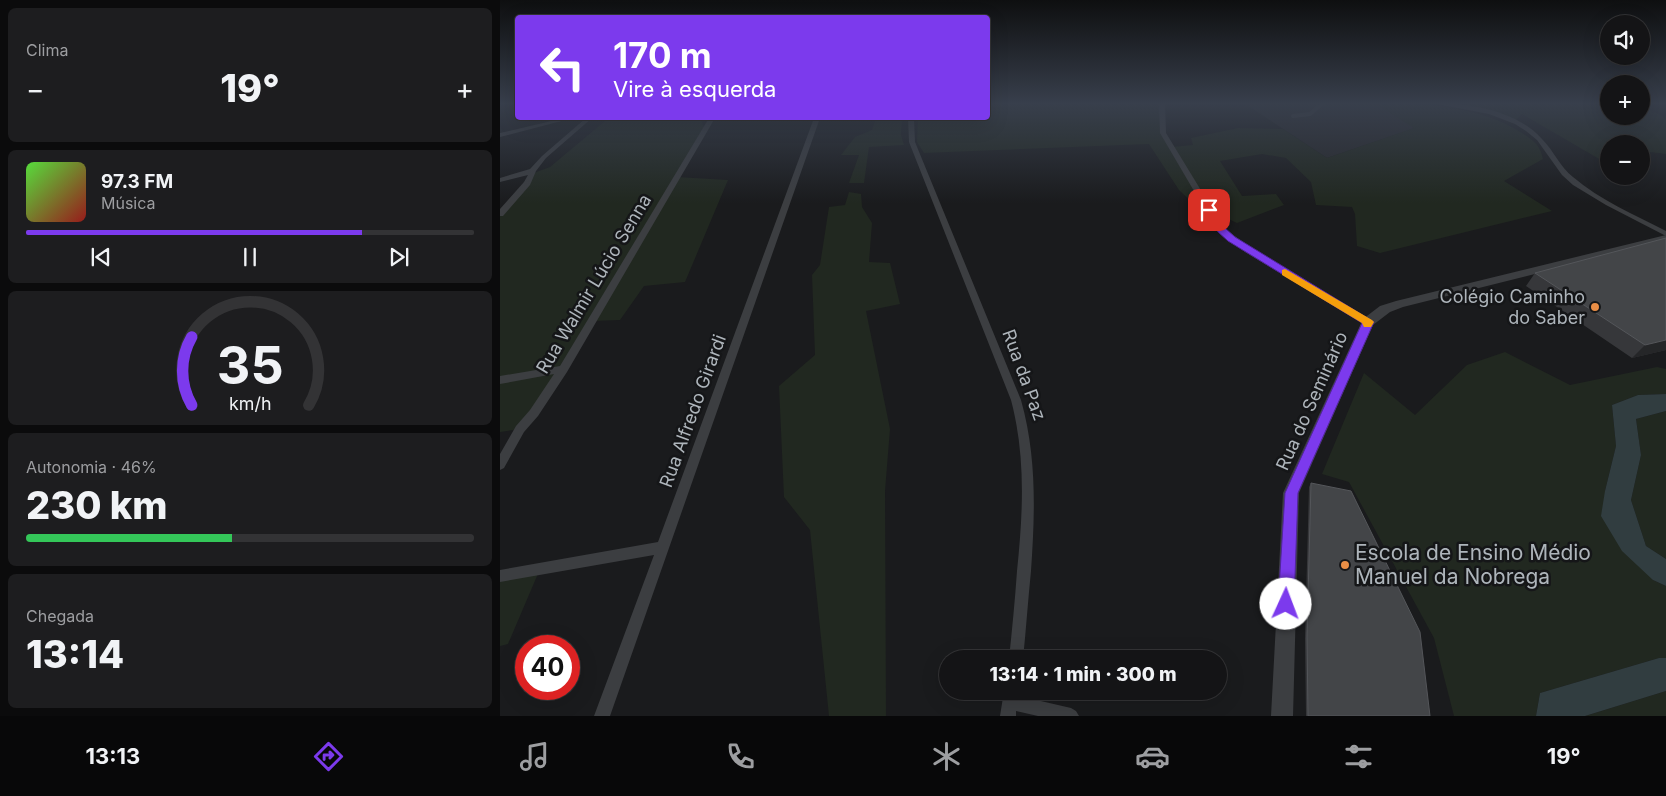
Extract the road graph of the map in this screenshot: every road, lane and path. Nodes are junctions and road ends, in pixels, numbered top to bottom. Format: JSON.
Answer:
{"nodes":[{"id":1,"x":568,"y":136,"type":"edge"},
{"id":2,"x":701,"y":136,"type":"edge"},
{"id":3,"x":810,"y":136,"type":"edge"},
{"id":4,"x":912,"y":136,"type":"edge"},
{"id":5,"x":1165,"y":136,"type":"edge"},
{"id":6,"x":1536,"y":136,"type":"edge"},
{"id":7,"x":533,"y":171,"type":"junction"},
{"id":8,"x":500,"y":180,"type":"edge"},
{"id":9,"x":500,"y":214,"type":"edge"},
{"id":10,"x":1666,"y":236,"type":"edge"},
{"id":11,"x":1368,"y":322,"type":"junction"},
{"id":12,"x":563,"y":369,"type":"junction"},
{"id":13,"x":500,"y":380,"type":"edge"},
{"id":14,"x":500,"y":465,"type":"edge"},
{"id":15,"x":663,"y":547,"type":"junction"},
{"id":16,"x":500,"y":576,"type":"edge"},
{"id":17,"x":1017,"y":650,"type":"edge"},
{"id":18,"x":1010,"y":703,"type":"edge"},
{"id":19,"x":602,"y":716,"type":"edge"},
{"id":20,"x":1071,"y":716,"type":"edge"},
{"id":21,"x":1282,"y":716,"type":"edge"}],
"edges":[{"from":1,"to":7,"type":"street"},
{"from":2,"to":12,"type":"street","name":"Rua Walmir Lúcio Senna"},
{"from":3,"to":15,"type":"street","name":"Rua Alfredo Girardi"},
{"from":4,"to":17,"type":"street","name":"Rua da Paz"},
{"from":5,"to":11,"type":"street"},
{"from":6,"to":10,"type":"street"},
{"from":7,"to":8,"type":"street"},
{"from":7,"to":9,"type":"street"},
{"from":10,"to":11,"type":"street","name":"Rua do Seminário"},
{"from":11,"to":21,"type":"street","name":"Rua do Seminário"},
{"from":12,"to":13,"type":"street"},
{"from":12,"to":14,"type":"street","name":"Rua Walmir Lúcio Senna"},
{"from":15,"to":16,"type":"street"},
{"from":15,"to":19,"type":"street","name":"Rua Alfredo Girardi"},
{"from":18,"to":20,"type":"street"}]}
